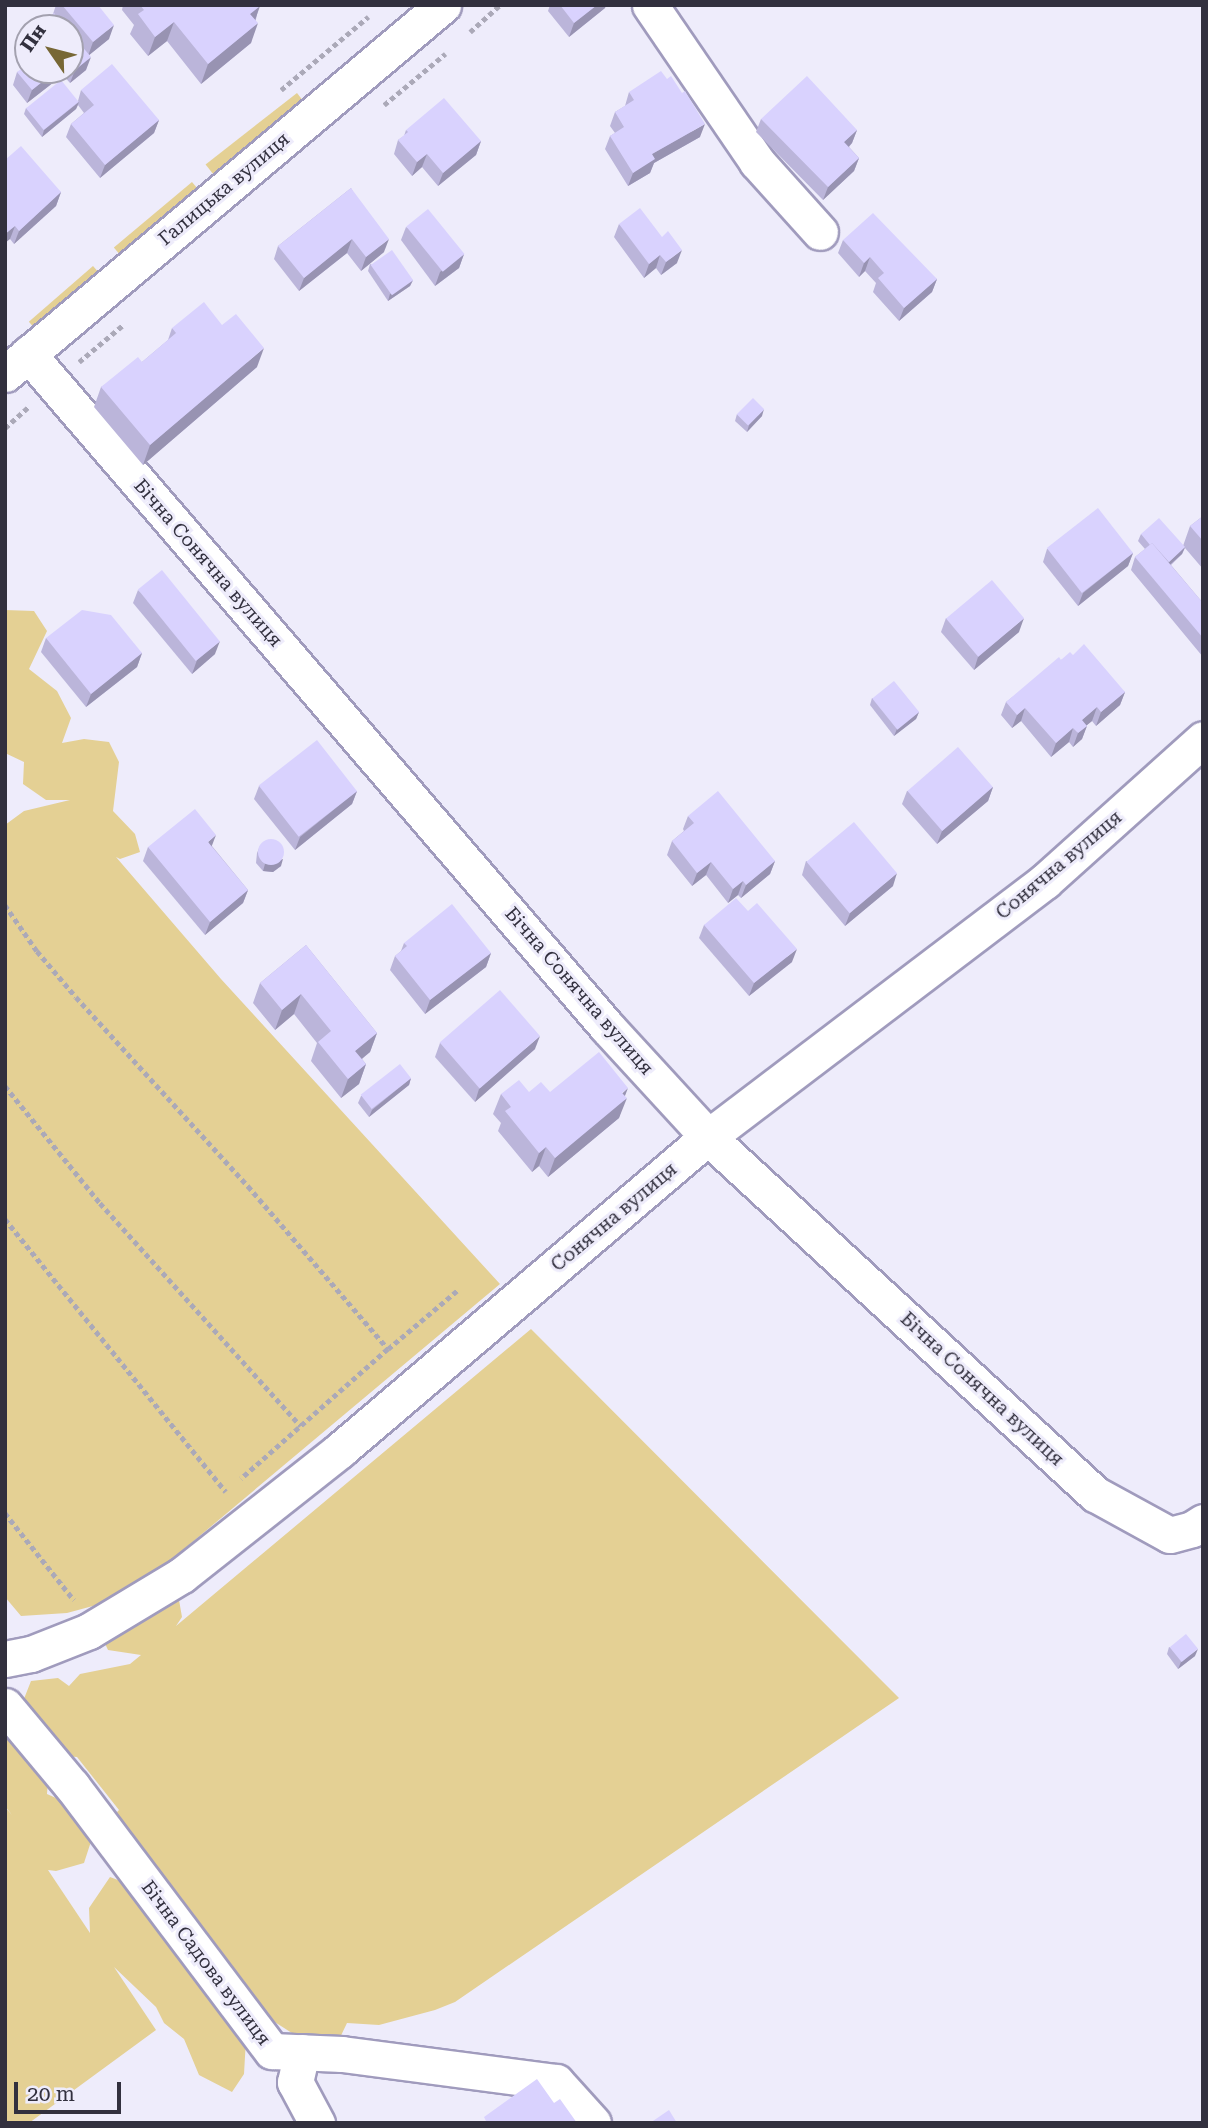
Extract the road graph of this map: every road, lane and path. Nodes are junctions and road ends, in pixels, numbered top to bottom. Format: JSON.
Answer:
{"nodes":[{"id":1,"x":443,"y":5,"type":"edge"},
{"id":2,"x":650,"y":5,"type":"edge"},
{"id":3,"x":820,"y":232,"type":"dead end"},
{"id":4,"x":17,"y":364,"type":"edge"},
{"id":5,"x":1203,"y":740,"type":"edge"},
{"id":6,"x":5,"y":905,"type":"edge"},
{"id":7,"x":5,"y":1086,"type":"edge"},
{"id":8,"x":708,"y":1137,"type":"junction"},
{"id":9,"x":5,"y":1219,"type":"edge"},
{"id":10,"x":459,"y":1289,"type":"dead end"},
{"id":11,"x":388,"y":1349,"type":"junction"},
{"id":12,"x":301,"y":1426,"type":"junction"},
{"id":13,"x":226,"y":1492,"type":"junction"},
{"id":14,"x":217,"y":1501,"type":"dead end"},
{"id":15,"x":5,"y":1513,"type":"edge"},
{"id":16,"x":1203,"y":1522,"type":"edge"},
{"id":17,"x":86,"y":1595,"type":"dead end"},
{"id":18,"x":5,"y":1659,"type":"edge"},
{"id":19,"x":5,"y":1706,"type":"edge"},
{"id":20,"x":302,"y":2052,"type":"junction"},
{"id":21,"x":317,"y":2123,"type":"edge"},
{"id":22,"x":593,"y":2123,"type":"edge"}],
"edges":[{"from":1,"to":4,"type":"street","name":"Галицька вулиця"},
{"from":2,"to":3,"type":"street"},
{"from":4,"to":8,"type":"street","name":"Бічна Сонячна вулиця"},
{"from":5,"to":8,"type":"street","name":"Сонячна вулиця"},
{"from":6,"to":11,"type":"path"},
{"from":7,"to":12,"type":"path"},
{"from":8,"to":16,"type":"street","name":"Бічна Сонячна вулиця"},
{"from":8,"to":18,"type":"street","name":"Сонячна вулиця"},
{"from":9,"to":13,"type":"path"},
{"from":10,"to":11,"type":"path"},
{"from":11,"to":12,"type":"path"},
{"from":12,"to":13,"type":"path"},
{"from":13,"to":14,"type":"path"},
{"from":15,"to":17,"type":"path"},
{"from":19,"to":20,"type":"street","name":"Бічна Садова вулиця"},
{"from":20,"to":21,"type":"street"},
{"from":20,"to":22,"type":"street","name":"Бічна Садова вулиця"}]}
